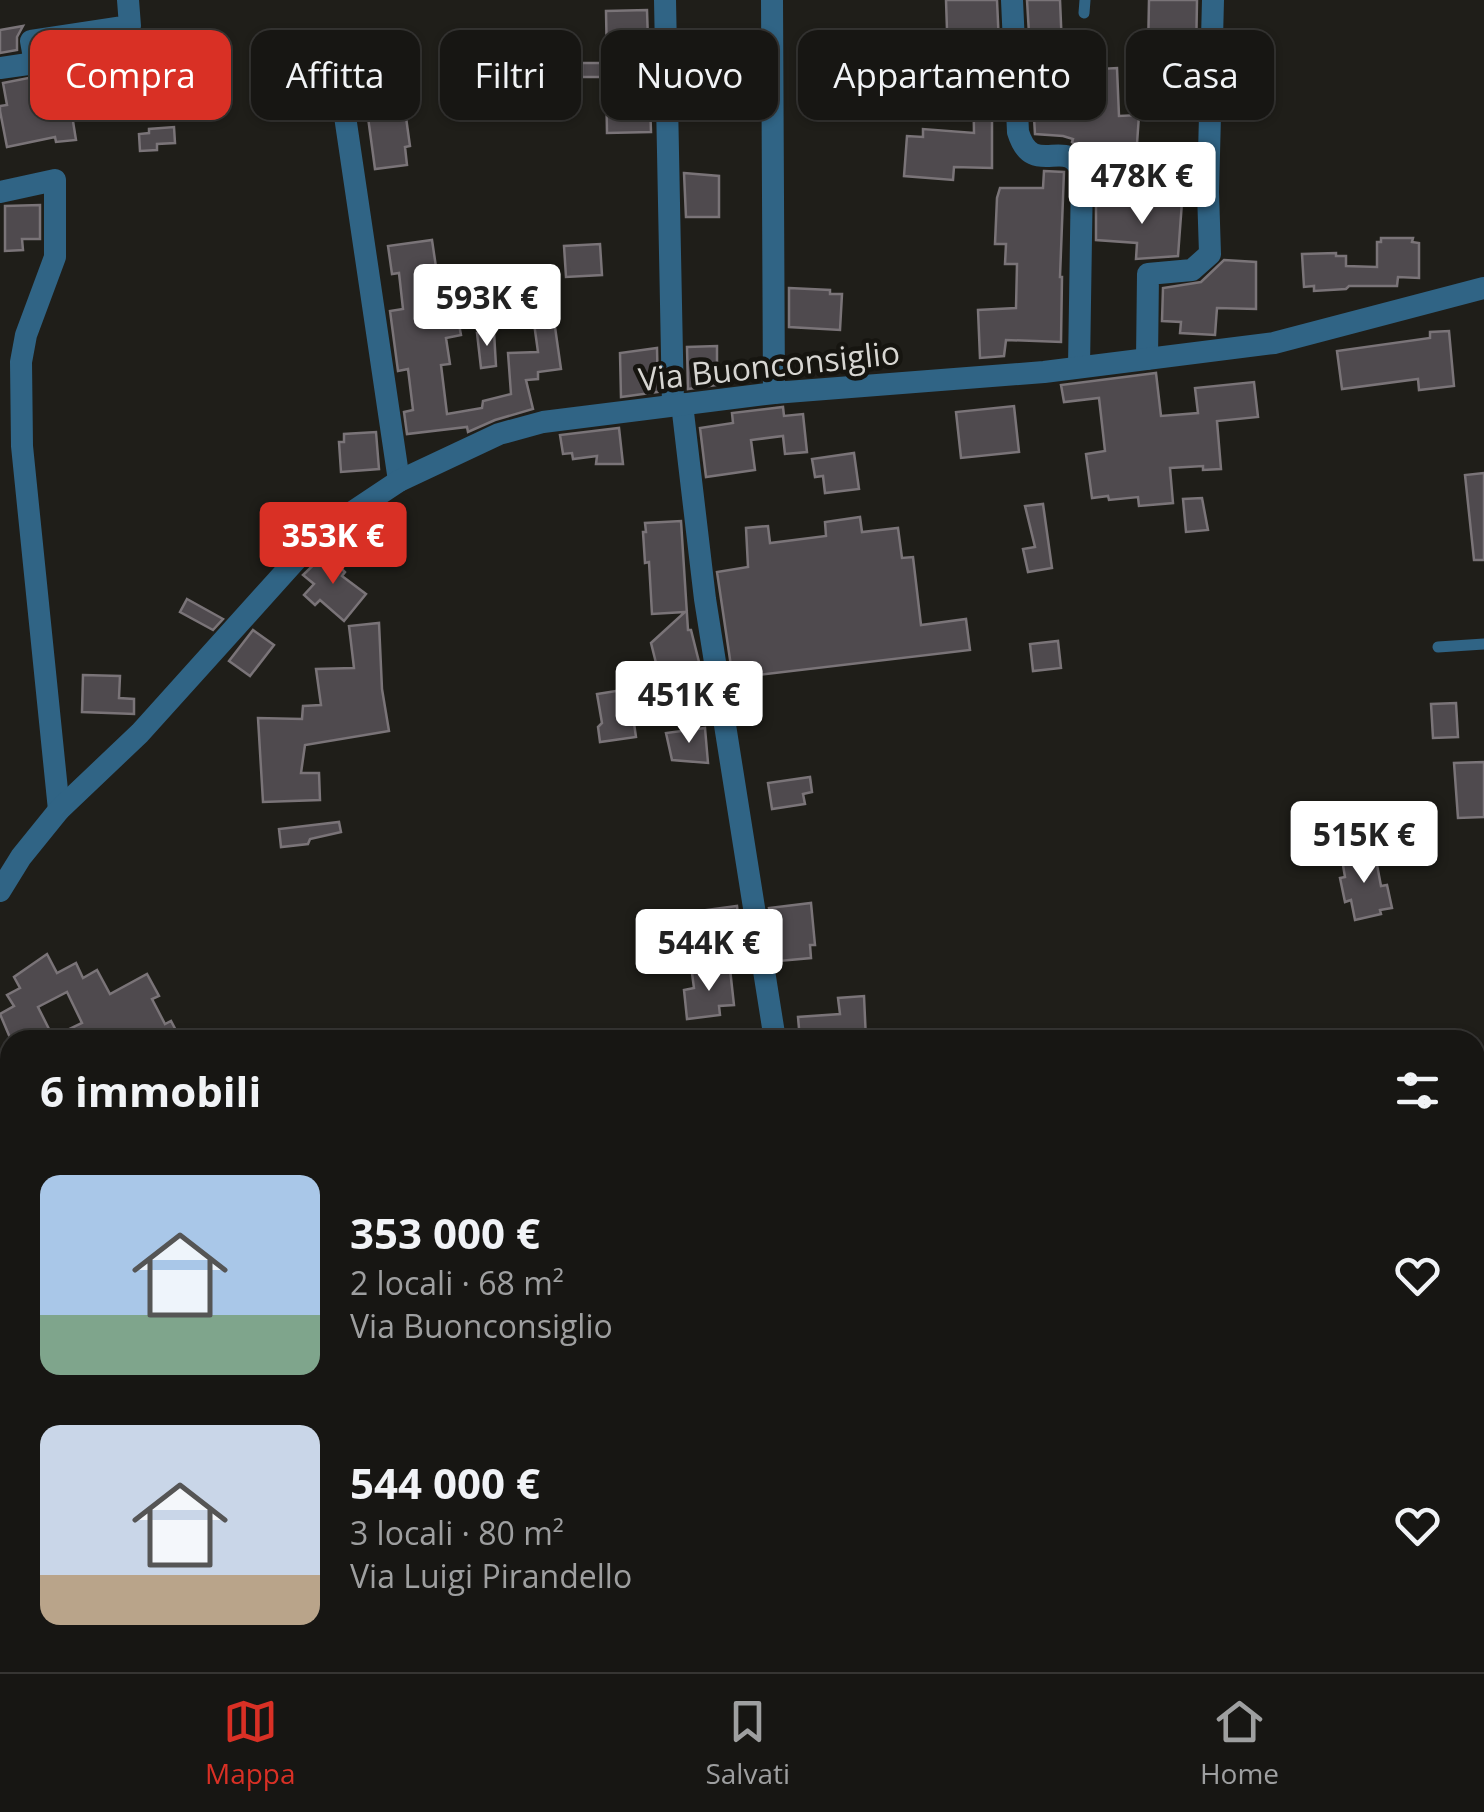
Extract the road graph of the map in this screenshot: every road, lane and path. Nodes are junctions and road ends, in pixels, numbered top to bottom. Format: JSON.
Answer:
{"nodes":[{"id":1,"x":128,"y":0,"type":"edge"},
{"id":2,"x":665,"y":0,"type":"edge"},
{"id":3,"x":772,"y":0,"type":"edge"},
{"id":4,"x":1012,"y":0,"type":"edge"},
{"id":5,"x":1213,"y":0,"type":"edge"},
{"id":6,"x":0,"y":68,"type":"edge"},
{"id":7,"x":346,"y":120,"type":"edge"},
{"id":8,"x":0,"y":192,"type":"edge"},
{"id":9,"x":1208,"y":192,"type":"junction"},
{"id":10,"x":1084,"y":197,"type":"junction"},
{"id":11,"x":1484,"y":288,"type":"edge"},
{"id":12,"x":1147,"y":359,"type":"junction"},
{"id":13,"x":1079,"y":367,"type":"junction"},
{"id":14,"x":774,"y":393,"type":"junction"},
{"id":15,"x":677,"y":405,"type":"junction"},
{"id":16,"x":399,"y":481,"type":"junction"},
{"id":17,"x":1484,"y":644,"type":"edge"},
{"id":18,"x":1438,"y":647,"type":"dead end"},
{"id":19,"x":59,"y":810,"type":"junction"},
{"id":20,"x":0,"y":891,"type":"edge"},
{"id":21,"x":773,"y":1030,"type":"edge"}],
"edges":[{"from":1,"to":6,"type":"street"},
{"from":2,"to":15,"type":"street"},
{"from":3,"to":14,"type":"street"},
{"from":4,"to":10,"type":"street"},
{"from":5,"to":9,"type":"street"},
{"from":7,"to":16,"type":"street"},
{"from":8,"to":19,"type":"street"},
{"from":9,"to":10,"type":"lane"},
{"from":9,"to":12,"type":"street"},
{"from":10,"to":13,"type":"street"},
{"from":11,"to":12,"type":"street","name":"Via Buonconsiglio"},
{"from":12,"to":13,"type":"street","name":"Via Buonconsiglio"},
{"from":13,"to":14,"type":"street","name":"Via Buonconsiglio"},
{"from":14,"to":15,"type":"street","name":"Via Buonconsiglio"},
{"from":15,"to":16,"type":"street","name":"Via Buonconsiglio"},
{"from":15,"to":21,"type":"street"},
{"from":16,"to":19,"type":"street","name":"Via Buonconsiglio"},
{"from":17,"to":18,"type":"lane"},
{"from":19,"to":20,"type":"street","name":"Via Buonconsiglio"}]}
